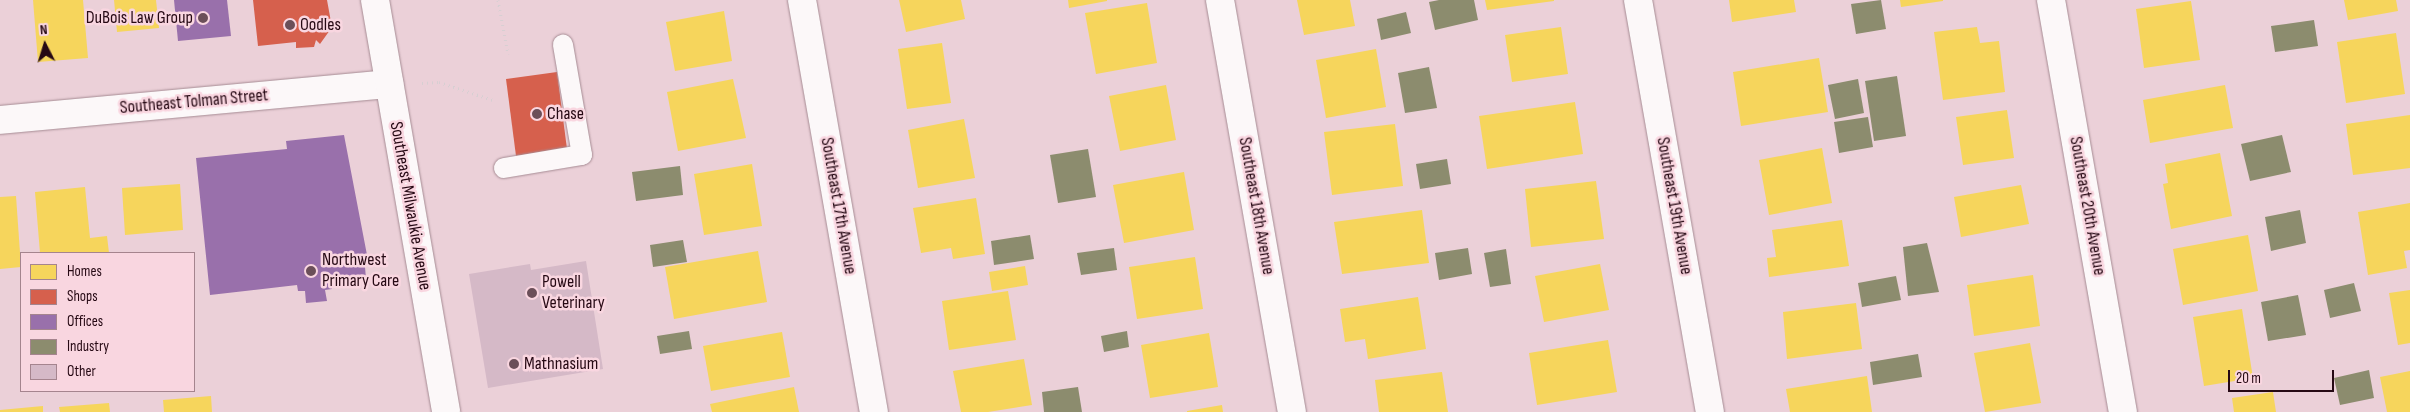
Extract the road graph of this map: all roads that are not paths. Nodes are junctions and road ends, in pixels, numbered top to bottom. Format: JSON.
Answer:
{"nodes":[{"id":1,"x":375,"y":0,"type":"edge"},
{"id":2,"x":802,"y":0,"type":"edge"},
{"id":3,"x":1220,"y":0,"type":"edge"},
{"id":4,"x":1638,"y":0,"type":"edge"},
{"id":5,"x":2050,"y":0,"type":"edge"},
{"id":6,"x":563,"y":46,"type":"dead end"},
{"id":7,"x":389,"y":84,"type":"junction"},
{"id":8,"x":0,"y":120,"type":"edge"},
{"id":9,"x":504,"y":168,"type":"dead end"},
{"id":10,"x":446,"y":412,"type":"edge"},
{"id":11,"x":874,"y":412,"type":"edge"},
{"id":12,"x":1292,"y":412,"type":"edge"},
{"id":13,"x":1710,"y":412,"type":"edge"},
{"id":14,"x":2123,"y":412,"type":"edge"}],
"edges":[{"from":1,"to":7,"type":"street","name":"Southeast Milwaukie Avenue"},
{"from":2,"to":11,"type":"street","name":"Southeast 17th Avenue"},
{"from":3,"to":12,"type":"street","name":"Southeast 18th Avenue"},
{"from":4,"to":13,"type":"street","name":"Southeast 19th Avenue"},
{"from":5,"to":14,"type":"street","name":"Southeast 20th Avenue"},
{"from":6,"to":9,"type":"lane"},
{"from":7,"to":8,"type":"street","name":"Southeast Tolman Street"},
{"from":7,"to":10,"type":"street","name":"Southeast Milwaukie Avenue"}]}
